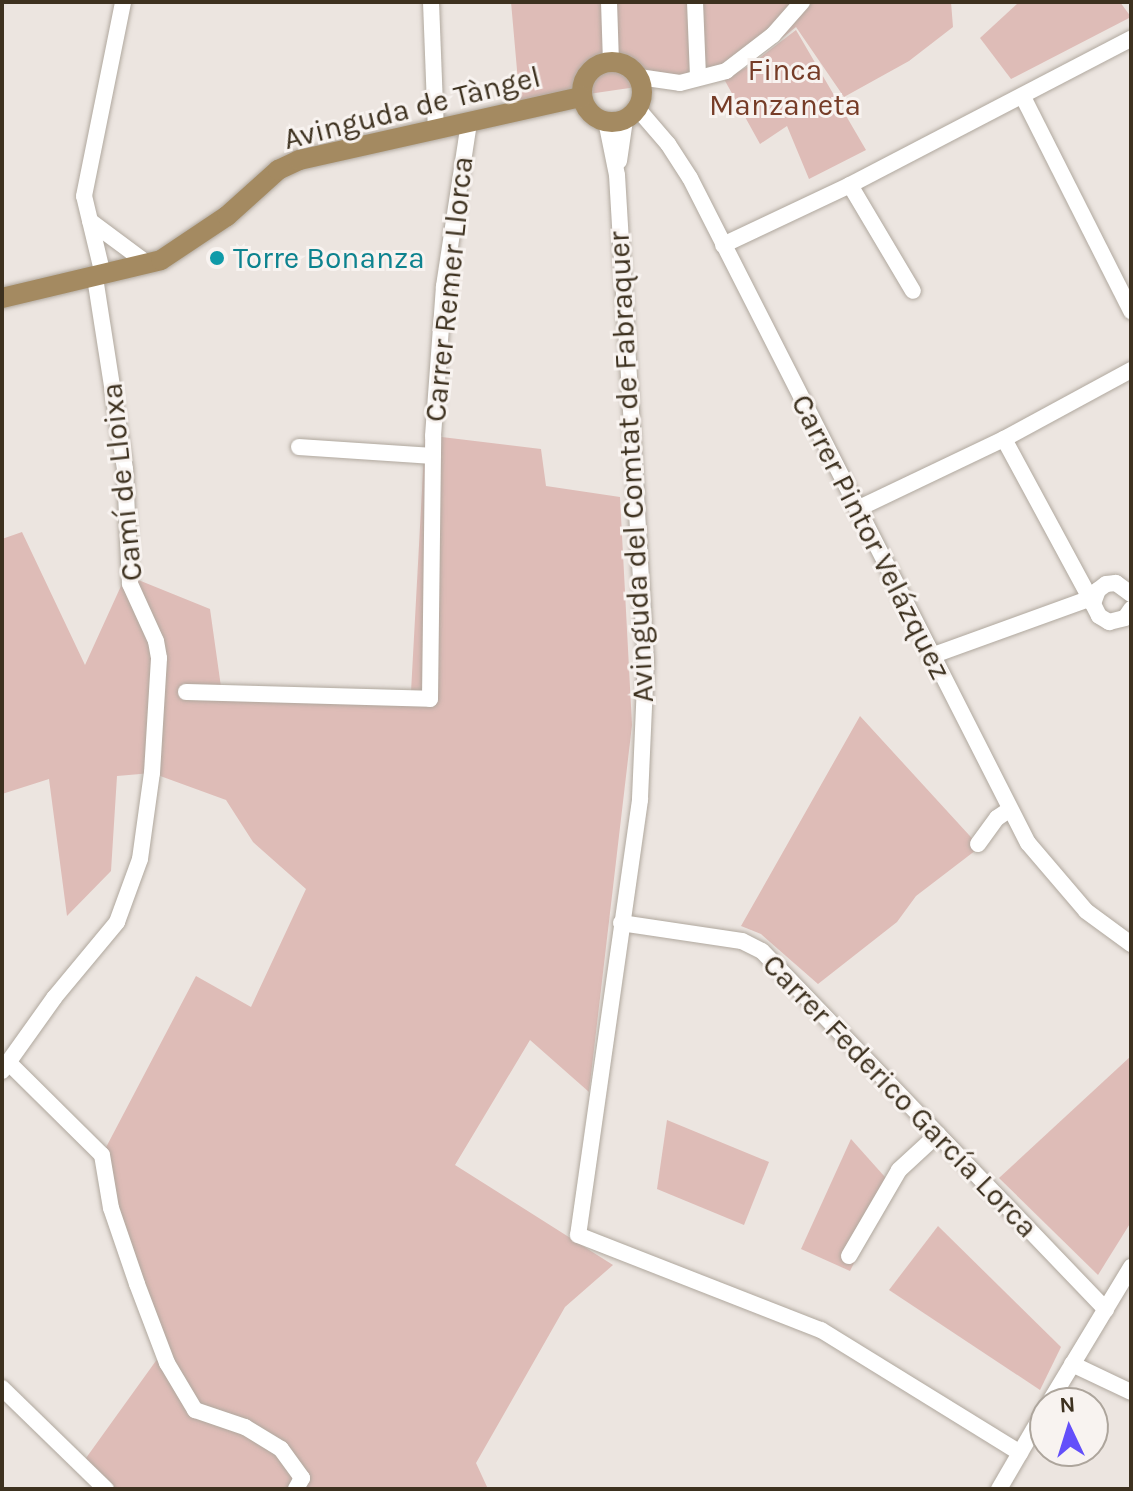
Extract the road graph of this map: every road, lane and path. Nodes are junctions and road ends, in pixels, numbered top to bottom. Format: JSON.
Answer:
{"nodes":[{"id":1,"x":123,"y":2,"type":"edge"},
{"id":2,"x":431,"y":2,"type":"edge"},
{"id":3,"x":609,"y":2,"type":"edge"},
{"id":4,"x":695,"y":2,"type":"edge"},
{"id":5,"x":802,"y":2,"type":"edge"},
{"id":6,"x":1131,"y":39,"type":"edge"},
{"id":7,"x":611,"y":62,"type":"junction"},
{"id":8,"x":639,"y":77,"type":"junction"},
{"id":9,"x":698,"y":78,"type":"junction"},
{"id":10,"x":582,"y":97,"type":"junction"},
{"id":11,"x":1023,"y":97,"type":"junction"},
{"id":12,"x":622,"y":116,"type":"junction"},
{"id":13,"x":469,"y":123,"type":"junction"},
{"id":14,"x":436,"y":130,"type":"junction"},
{"id":15,"x":850,"y":185,"type":"junction"},
{"id":16,"x":90,"y":221,"type":"junction"},
{"id":17,"x":723,"y":245,"type":"junction"},
{"id":18,"x":148,"y":264,"type":"junction"},
{"id":19,"x":99,"y":276,"type":"junction"},
{"id":20,"x":913,"y":291,"type":"dead end"},
{"id":21,"x":2,"y":298,"type":"edge"},
{"id":22,"x":1131,"y":311,"type":"edge"},
{"id":23,"x":1131,"y":370,"type":"edge"},
{"id":24,"x":1004,"y":439,"type":"junction"},
{"id":25,"x":299,"y":447,"type":"dead end"},
{"id":26,"x":433,"y":456,"type":"junction"},
{"id":27,"x":857,"y":509,"type":"junction"},
{"id":28,"x":1123,"y":580,"type":"edge"},
{"id":29,"x":1131,"y":594,"type":"edge"},
{"id":30,"x":1092,"y":598,"type":"junction"},
{"id":31,"x":1131,"y":609,"type":"edge"},
{"id":32,"x":931,"y":656,"type":"junction"},
{"id":33,"x":186,"y":692,"type":"dead end"},
{"id":34,"x":1009,"y":810,"type":"junction"},
{"id":35,"x":978,"y":844,"type":"dead end"},
{"id":36,"x":621,"y":923,"type":"junction"},
{"id":37,"x":1131,"y":944,"type":"edge"},
{"id":38,"x":5,"y":1066,"type":"edge"},
{"id":39,"x":938,"y":1134,"type":"junction"},
{"id":40,"x":849,"y":1256,"type":"dead end"},
{"id":41,"x":1131,"y":1267,"type":"edge"},
{"id":42,"x":1106,"y":1310,"type":"junction"},
{"id":43,"x":1072,"y":1364,"type":"junction"},
{"id":44,"x":1058,"y":1387,"type":"edge"},
{"id":45,"x":2,"y":1388,"type":"edge"},
{"id":46,"x":1131,"y":1392,"type":"edge"},
{"id":47,"x":1029,"y":1438,"type":"edge"},
{"id":48,"x":1020,"y":1453,"type":"junction"},
{"id":49,"x":106,"y":1489,"type":"edge"},
{"id":50,"x":296,"y":1489,"type":"edge"},
{"id":51,"x":999,"y":1489,"type":"edge"}],
"edges":[{"from":1,"to":16,"type":"street","name":"Camí de Lloixa"},
{"from":2,"to":14,"type":"street"},
{"from":3,"to":7,"type":"street"},
{"from":4,"to":9,"type":"street"},
{"from":5,"to":9,"type":"street"},
{"from":6,"to":11,"type":"street"},
{"from":7,"to":8,"type":"main road"},
{"from":7,"to":10,"type":"main road"},
{"from":8,"to":9,"type":"street"},
{"from":8,"to":12,"type":"main road"},
{"from":10,"to":12,"type":"main road"},
{"from":10,"to":13,"type":"main road","name":"Avinguda de Tàngel"},
{"from":11,"to":15,"type":"street"},
{"from":11,"to":22,"type":"street"},
{"from":12,"to":17,"type":"street","name":"Carrer Pintor Velázquez"},
{"from":12,"to":36,"type":"street","name":"Avinguda del Comtat de Fabraquer"},
{"from":13,"to":14,"type":"main road","name":"Avinguda de Tàngel"},
{"from":13,"to":26,"type":"street","name":"Carrer Remer Llorca"},
{"from":14,"to":18,"type":"main road","name":"Avinguda de Tàngel"},
{"from":15,"to":17,"type":"street"},
{"from":15,"to":20,"type":"street"},
{"from":16,"to":18,"type":"street"},
{"from":16,"to":19,"type":"street","name":"Camí de Lloixa"},
{"from":17,"to":27,"type":"street","name":"Carrer Pintor Velázquez"},
{"from":18,"to":19,"type":"main road","name":"Avinguda de Tàngel"},
{"from":19,"to":21,"type":"main road","name":"Avinguda de Tàngel"},
{"from":19,"to":38,"type":"street","name":"Camí de Lloixa"},
{"from":23,"to":24,"type":"street"},
{"from":24,"to":27,"type":"street"},
{"from":24,"to":30,"type":"street"},
{"from":25,"to":26,"type":"street","name":"Carrer Remer Llorca"},
{"from":26,"to":33,"type":"street","name":"Carrer Remer Llorca"},
{"from":27,"to":32,"type":"street","name":"Carrer Pintor Velázquez"},
{"from":28,"to":29,"type":"street"},
{"from":28,"to":30,"type":"street"},
{"from":30,"to":31,"type":"street"},
{"from":30,"to":32,"type":"street"},
{"from":32,"to":34,"type":"street","name":"Carrer Pintor Velázquez"},
{"from":34,"to":35,"type":"street"},
{"from":34,"to":37,"type":"street","name":"Carrer Pintor Velázquez"},
{"from":36,"to":39,"type":"street","name":"Carrer Federico García Lorca"},
{"from":36,"to":48,"type":"street","name":"Avinguda del Comtat de Fabraquer"},
{"from":38,"to":50,"type":"street"},
{"from":39,"to":40,"type":"street"},
{"from":39,"to":42,"type":"street","name":"Carrer Federico García Lorca"},
{"from":41,"to":42,"type":"street"},
{"from":42,"to":43,"type":"street"},
{"from":43,"to":44,"type":"street"},
{"from":43,"to":46,"type":"street"},
{"from":45,"to":49,"type":"street"},
{"from":47,"to":48,"type":"street"},
{"from":48,"to":51,"type":"street"}]}
